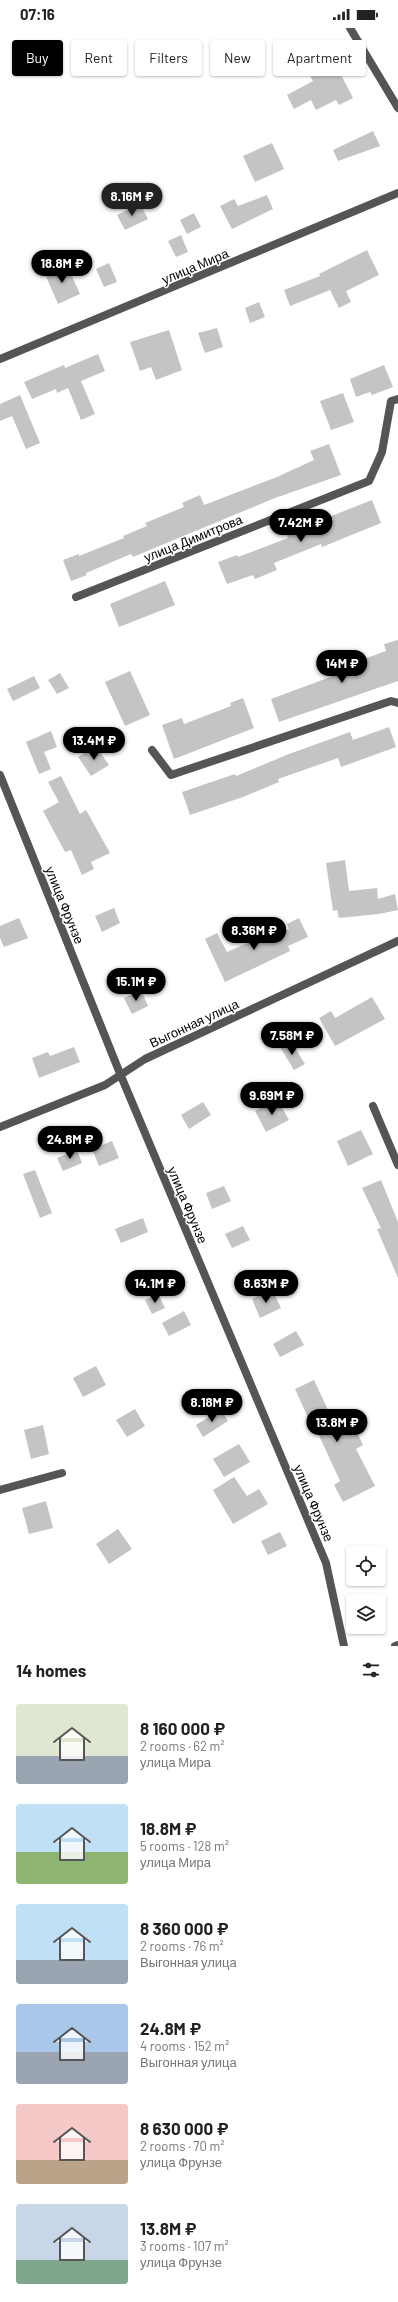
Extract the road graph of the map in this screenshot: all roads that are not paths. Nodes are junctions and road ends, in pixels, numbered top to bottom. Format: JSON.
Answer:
{"nodes":[{"id":1,"x":350,"y":28,"type":"edge"},
{"id":2,"x":398,"y":108,"type":"edge"},
{"id":3,"x":398,"y":193,"type":"edge"},
{"id":4,"x":0,"y":360,"type":"edge"},
{"id":5,"x":398,"y":399,"type":"edge"},
{"id":6,"x":76,"y":598,"type":"dead end"},
{"id":7,"x":398,"y":703,"type":"edge"},
{"id":8,"x":152,"y":750,"type":"dead end"},
{"id":9,"x":0,"y":775,"type":"edge"},
{"id":10,"x":398,"y":941,"type":"edge"},
{"id":11,"x":121,"y":1076,"type":"junction"},
{"id":12,"x":373,"y":1106,"type":"dead end"},
{"id":13,"x":0,"y":1127,"type":"edge"},
{"id":14,"x":398,"y":1164,"type":"edge"},
{"id":15,"x":62,"y":1474,"type":"dead end"},
{"id":16,"x":0,"y":1490,"type":"edge"},
{"id":17,"x":398,"y":1645,"type":"edge"},
{"id":18,"x":344,"y":1646,"type":"edge"},
{"id":19,"x":395,"y":1646,"type":"edge"}],
"edges":[{"from":1,"to":2,"type":"street"},
{"from":3,"to":4,"type":"street","name":"улица Мира"},
{"from":5,"to":6,"type":"street","name":"улица Димитрова"},
{"from":7,"to":8,"type":"street"},
{"from":9,"to":11,"type":"street","name":"улица Фрунзе"},
{"from":10,"to":11,"type":"street","name":"Выгонная улица"},
{"from":11,"to":13,"type":"street","name":"Выгонная улица"},
{"from":11,"to":18,"type":"street","name":"улица Фрунзе"},
{"from":12,"to":14,"type":"street"},
{"from":15,"to":16,"type":"street"},
{"from":17,"to":19,"type":"street"}]}
